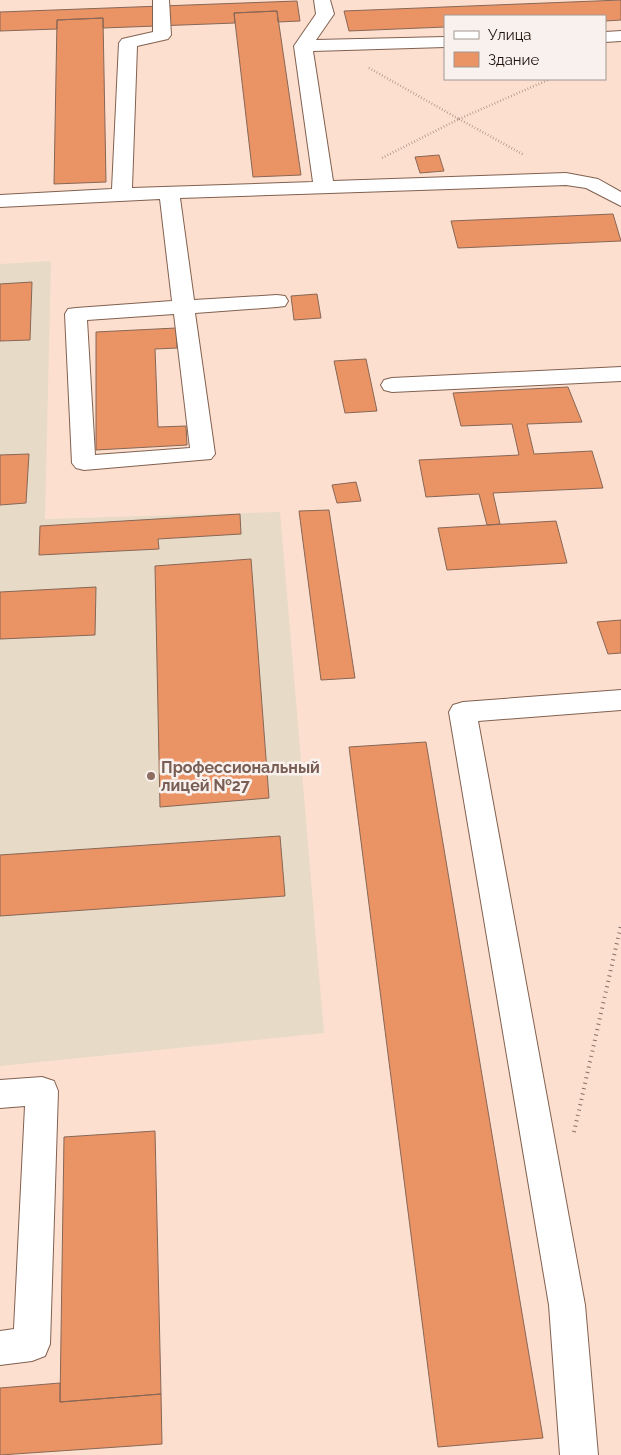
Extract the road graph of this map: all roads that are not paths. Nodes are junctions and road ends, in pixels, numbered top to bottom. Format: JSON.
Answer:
{"nodes":[{"id":1,"x":161,"y":0,"type":"edge"},
{"id":2,"x":322,"y":0,"type":"edge"},
{"id":3,"x":606,"y":36,"type":"edge"},
{"id":4,"x":621,"y":36,"type":"edge"},
{"id":5,"x":444,"y":42,"type":"edge"},
{"id":6,"x":303,"y":46,"type":"junction"},
{"id":7,"x":324,"y":188,"type":"junction"},
{"id":8,"x":169,"y":193,"type":"junction"},
{"id":9,"x":122,"y":194,"type":"junction"},
{"id":10,"x":621,"y":200,"type":"edge"},
{"id":11,"x":0,"y":201,"type":"edge"},
{"id":12,"x":276,"y":301,"type":"dead end"},
{"id":13,"x":184,"y":307,"type":"junction"},
{"id":14,"x":621,"y":374,"type":"edge"},
{"id":15,"x":392,"y":385,"type":"dead end"},
{"id":16,"x":621,"y":700,"type":"edge"},
{"id":17,"x":0,"y":1094,"type":"edge"},
{"id":18,"x":0,"y":1348,"type":"edge"},
{"id":19,"x":579,"y":1455,"type":"edge"}],
"edges":[{"from":1,"to":9,"type":"lane"},
{"from":2,"to":6,"type":"lane"},
{"from":3,"to":4,"type":"lane"},
{"from":5,"to":6,"type":"lane"},
{"from":6,"to":7,"type":"lane"},
{"from":7,"to":8,"type":"lane"},
{"from":7,"to":10,"type":"lane"},
{"from":8,"to":9,"type":"lane"},
{"from":8,"to":13,"type":"lane"},
{"from":9,"to":11,"type":"lane"},
{"from":12,"to":13,"type":"lane"},
{"from":13,"to":13,"type":"lane"},
{"from":14,"to":15,"type":"lane"},
{"from":16,"to":19,"type":"lane"},
{"from":17,"to":18,"type":"lane"}]}
